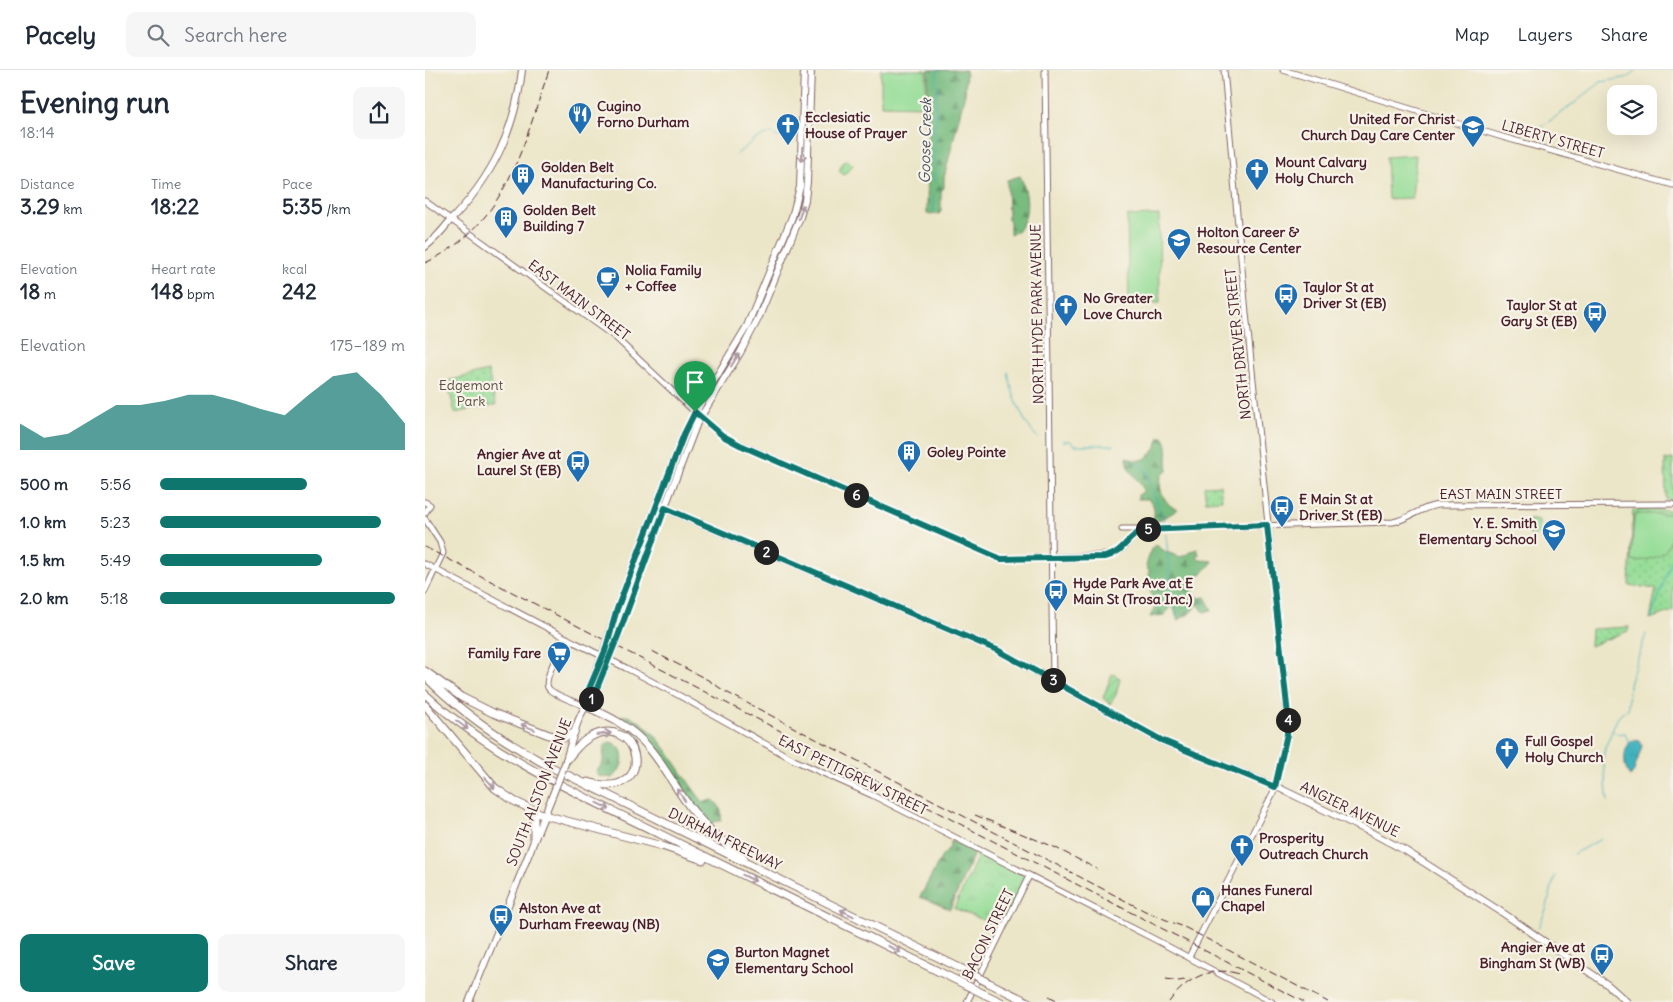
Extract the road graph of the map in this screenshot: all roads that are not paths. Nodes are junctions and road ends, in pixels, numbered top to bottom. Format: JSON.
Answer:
{"nodes":[{"id":1,"x":521,"y":70,"type":"edge"},
{"id":2,"x":804,"y":70,"type":"edge"},
{"id":3,"x":811,"y":70,"type":"edge"},
{"id":4,"x":1045,"y":70,"type":"edge"},
{"id":5,"x":1224,"y":70,"type":"edge"},
{"id":6,"x":1283,"y":70,"type":"edge"},
{"id":7,"x":1673,"y":185,"type":"edge"},
{"id":8,"x":425,"y":201,"type":"edge"},
{"id":9,"x":452,"y":220,"type":"junction"},
{"id":10,"x":425,"y":247,"type":"edge"},
{"id":11,"x":698,"y":415,"type":"junction"},
{"id":12,"x":425,"y":502,"type":"edge"},
{"id":13,"x":1673,"y":504,"type":"edge"},
{"id":14,"x":657,"y":505,"type":"junction"},
{"id":15,"x":665,"y":508,"type":"junction"},
{"id":16,"x":425,"y":513,"type":"edge"},
{"id":17,"x":425,"y":520,"type":"edge"},
{"id":18,"x":1267,"y":525,"type":"junction"},
{"id":19,"x":1122,"y":529,"type":"dead end"},
{"id":20,"x":1153,"y":529,"type":"junction"},
{"id":21,"x":1052,"y":558,"type":"junction"},
{"id":22,"x":425,"y":564,"type":"edge"},
{"id":23,"x":436,"y":570,"type":"junction"},
{"id":24,"x":425,"y":591,"type":"edge"},
{"id":25,"x":567,"y":638,"type":"junction"},
{"id":26,"x":425,"y":670,"type":"edge"},
{"id":27,"x":425,"y":676,"type":"edge"},
{"id":28,"x":1053,"y":680,"type":"junction"},
{"id":29,"x":425,"y":694,"type":"edge"},
{"id":30,"x":586,"y":704,"type":"junction"},
{"id":31,"x":425,"y":705,"type":"edge"},
{"id":32,"x":574,"y":733,"type":"junction"},
{"id":33,"x":566,"y":761,"type":"junction"},
{"id":34,"x":572,"y":778,"type":"junction"},
{"id":35,"x":1275,"y":787,"type":"junction"},
{"id":36,"x":526,"y":808,"type":"junction"},
{"id":37,"x":544,"y":816,"type":"junction"},
{"id":38,"x":534,"y":839,"type":"junction"},
{"id":39,"x":753,"y":866,"type":"junction"},
{"id":40,"x":729,"y":868,"type":"junction"},
{"id":41,"x":1029,"y":876,"type":"junction"},
{"id":42,"x":1189,"y":957,"type":"junction"},
{"id":43,"x":469,"y":1002,"type":"edge"},
{"id":44,"x":967,"y":1002,"type":"edge"},
{"id":45,"x":1001,"y":1002,"type":"edge"},
{"id":46,"x":1028,"y":1002,"type":"edge"},
{"id":47,"x":1272,"y":1002,"type":"edge"},
{"id":48,"x":1627,"y":1002,"type":"edge"}],
"edges":[{"from":1,"to":9,"type":"main road"},
{"from":2,"to":11,"type":"main road","one_way":true},
{"from":11,"to":3,"type":"main road","one_way":true},
{"from":4,"to":21,"type":"street","name":"NORTH HYDE PARK AVENUE"},
{"from":5,"to":18,"type":"street","name":"NORTH DRIVER STREET"},
{"from":6,"to":7,"type":"street","name":"LIBERTY STREET"},
{"from":8,"to":9,"type":"street","name":"EAST MAIN STREET"},
{"from":9,"to":10,"type":"main road"},
{"from":9,"to":11,"type":"street","name":"EAST MAIN STREET"},
{"from":11,"to":14,"type":"main road"},
{"from":11,"to":15,"type":"main road","name":"SOUTH ALSTON AVENUE"},
{"from":11,"to":21,"type":"street","name":"EAST MAIN STREET"},
{"from":12,"to":16,"type":"street"},
{"from":13,"to":18,"type":"street","name":"EAST MAIN STREET"},
{"from":14,"to":15,"type":"main road","name":"ANGIER AVENUE"},
{"from":14,"to":30,"type":"main road"},
{"from":15,"to":28,"type":"main road","name":"ANGIER AVENUE"},
{"from":15,"to":30,"type":"main road","name":"SOUTH ALSTON AVENUE"},
{"from":17,"to":23,"type":"street"},
{"from":18,"to":20,"type":"street","name":"EAST MAIN STREET"},
{"from":18,"to":35,"type":"street","name":"NORTH DRIVER STREET"},
{"from":19,"to":20,"type":"street","name":"EAST MAIN STREET"},
{"from":20,"to":21,"type":"street","name":"EAST MAIN STREET"},
{"from":21,"to":28,"type":"street","name":"NORTH HYDE PARK AVENUE"},
{"from":22,"to":23,"type":"street","name":"EAST PETTIGREW STREET"},
{"from":23,"to":24,"type":"street"},
{"from":23,"to":25,"type":"street","name":"EAST PETTIGREW STREET"},
{"from":25,"to":30,"type":"street"},
{"from":25,"to":41,"type":"street","name":"EAST PETTIGREW STREET","bridge":true},
{"from":32,"to":26,"type":"highway","one_way":true},
{"from":27,"to":34,"type":"highway","name":"DURHAM FREEWAY"},
{"from":28,"to":35,"type":"main road","name":"ANGIER AVENUE"},
{"from":29,"to":40,"type":"highway","name":"DURHAM FREEWAY","one_way":true},
{"from":30,"to":32,"type":"main road","name":"SOUTH ALSTON AVENUE"},
{"from":39,"to":30,"type":"highway","one_way":true},
{"from":31,"to":36,"type":"highway","one_way":true},
{"from":32,"to":33,"type":"main road","name":"SOUTH ALSTON AVENUE"},
{"from":33,"to":34,"type":"highway","one_way":true},
{"from":33,"to":37,"type":"main road","name":"SOUTH ALSTON AVENUE","bridge":true},
{"from":34,"to":39,"type":"highway","name":"DURHAM FREEWAY"},
{"from":35,"to":42,"type":"street","name":"NORTH DRIVER STREET"},
{"from":35,"to":48,"type":"main road","name":"ANGIER AVENUE"},
{"from":36,"to":37,"type":"highway"},
{"from":36,"to":38,"type":"highway"},
{"from":37,"to":38,"type":"main road","name":"SOUTH ALSTON AVENUE"},
{"from":37,"to":40,"type":"highway"},
{"from":38,"to":43,"type":"main road","name":"SOUTH ALSTON AVENUE"},
{"from":46,"to":39,"type":"highway","name":"DURHAM FREEWAY","one_way":true,"bridge":true},
{"from":40,"to":45,"type":"highway","name":"DURHAM FREEWAY","one_way":true,"bridge":true},
{"from":41,"to":42,"type":"street","name":"EAST PETTIGREW STREET"},
{"from":41,"to":44,"type":"street","name":"BACON STREET"},
{"from":42,"to":47,"type":"street","name":"EAST PETTIGREW STREET"}]}
